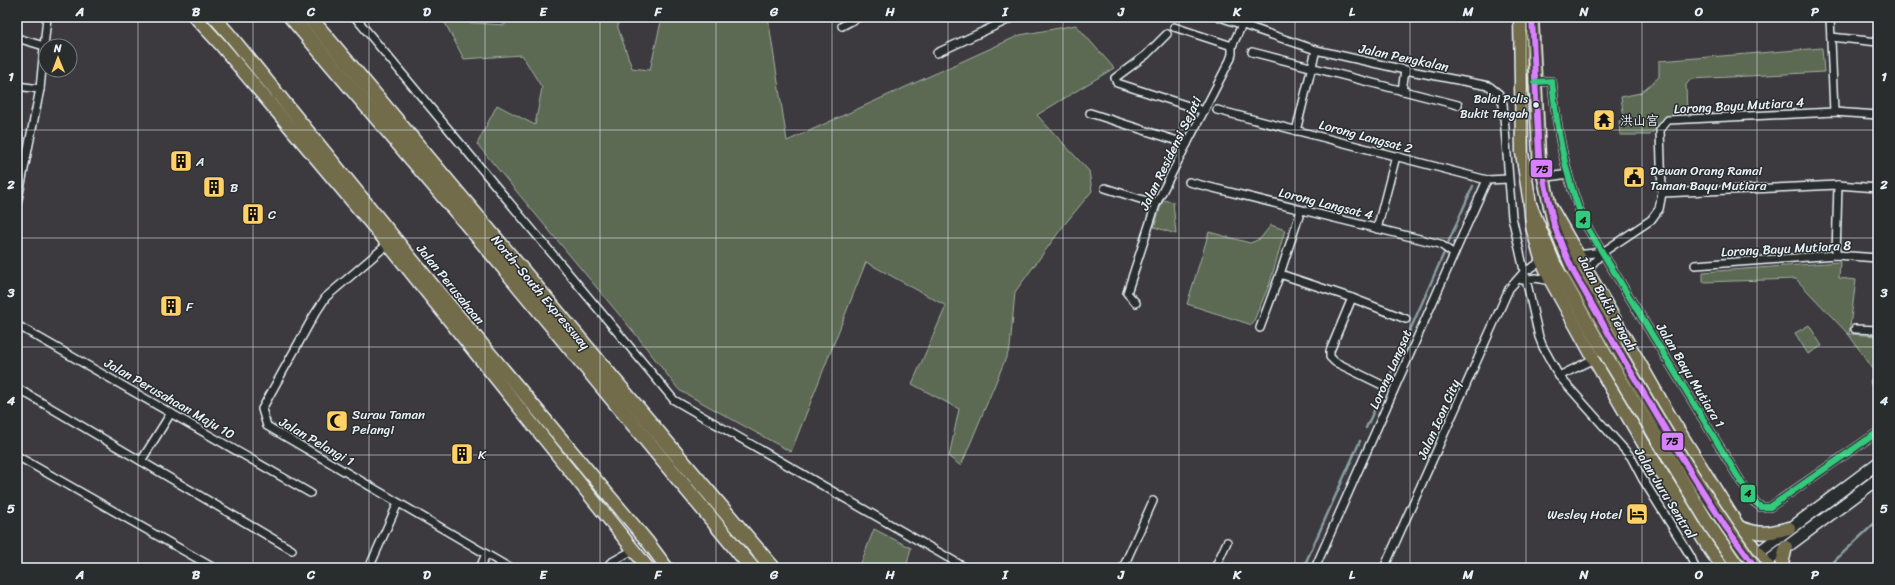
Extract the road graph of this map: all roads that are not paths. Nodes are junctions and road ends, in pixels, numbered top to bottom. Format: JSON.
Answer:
{"nodes":[{"id":1,"x":47,"y":17,"type":"edge"},
{"id":2,"x":195,"y":17,"type":"edge"},
{"id":3,"x":214,"y":17,"type":"edge"},
{"id":4,"x":291,"y":17,"type":"edge"},
{"id":5,"x":309,"y":17,"type":"edge"},
{"id":6,"x":355,"y":17,"type":"edge"},
{"id":7,"x":859,"y":17,"type":"edge"},
{"id":8,"x":1014,"y":17,"type":"edge"},
{"id":9,"x":1220,"y":17,"type":"edge"},
{"id":10,"x":1520,"y":17,"type":"edge"},
{"id":11,"x":1532,"y":17,"type":"edge"},
{"id":12,"x":1830,"y":17,"type":"edge"},
{"id":13,"x":1242,"y":25,"type":"junction"},
{"id":14,"x":842,"y":26,"type":"dead end"},
{"id":15,"x":1174,"y":27,"type":"dead end"},
{"id":16,"x":1167,"y":34,"type":"dead end"},
{"id":17,"x":1830,"y":37,"type":"junction"},
{"id":18,"x":17,"y":38,"type":"edge"},
{"id":19,"x":45,"y":38,"type":"edge"},
{"id":20,"x":1878,"y":42,"type":"edge"},
{"id":21,"x":38,"y":44,"type":"edge"},
{"id":22,"x":1232,"y":46,"type":"junction"},
{"id":23,"x":1316,"y":50,"type":"junction"},
{"id":24,"x":1252,"y":52,"type":"dead end"},
{"id":25,"x":937,"y":53,"type":"dead end"},
{"id":26,"x":1312,"y":68,"type":"junction"},
{"id":27,"x":1405,"y":70,"type":"junction"},
{"id":28,"x":41,"y":78,"type":"edge"},
{"id":29,"x":1535,"y":82,"type":"junction"},
{"id":30,"x":17,"y":86,"type":"edge"},
{"id":31,"x":40,"y":89,"type":"junction"},
{"id":32,"x":1402,"y":91,"type":"junction"},
{"id":33,"x":1458,"y":105,"type":"dead end"},
{"id":34,"x":1217,"y":110,"type":"dead end"},
{"id":35,"x":1204,"y":111,"type":"junction"},
{"id":36,"x":1834,"y":112,"type":"junction"},
{"id":37,"x":1090,"y":113,"type":"dead end"},
{"id":38,"x":1878,"y":115,"type":"edge"},
{"id":39,"x":1296,"y":131,"type":"junction"},
{"id":40,"x":1187,"y":144,"type":"junction"},
{"id":41,"x":1396,"y":156,"type":"junction"},
{"id":42,"x":1568,"y":174,"type":"junction"},
{"id":43,"x":1508,"y":178,"type":"junction"},
{"id":44,"x":1542,"y":178,"type":"junction"},
{"id":45,"x":1487,"y":180,"type":"junction"},
{"id":46,"x":1189,"y":182,"type":"dead end"},
{"id":47,"x":1838,"y":185,"type":"junction"},
{"id":48,"x":1105,"y":188,"type":"dead end"},
{"id":49,"x":1878,"y":188,"type":"edge"},
{"id":50,"x":1662,"y":193,"type":"junction"},
{"id":51,"x":17,"y":204,"type":"edge"},
{"id":52,"x":1156,"y":204,"type":"junction"},
{"id":53,"x":1530,"y":204,"type":"junction"},
{"id":54,"x":1550,"y":206,"type":"junction"},
{"id":55,"x":1301,"y":210,"type":"junction"},
{"id":56,"x":1377,"y":229,"type":"junction"},
{"id":57,"x":388,"y":244,"type":"junction"},
{"id":58,"x":1603,"y":252,"type":"junction"},
{"id":59,"x":1454,"y":254,"type":"junction"},
{"id":60,"x":1577,"y":255,"type":"junction"},
{"id":61,"x":1836,"y":255,"type":"junction"},
{"id":62,"x":1878,"y":258,"type":"edge"},
{"id":63,"x":1541,"y":259,"type":"junction"},
{"id":64,"x":1695,"y":265,"type":"dead end"},
{"id":65,"x":1586,"y":271,"type":"junction"},
{"id":66,"x":1524,"y":272,"type":"junction"},
{"id":67,"x":1280,"y":274,"type":"junction"},
{"id":68,"x":1526,"y":280,"type":"junction"},
{"id":69,"x":1551,"y":281,"type":"junction"},
{"id":70,"x":1515,"y":282,"type":"junction"},
{"id":71,"x":1352,"y":298,"type":"junction"},
{"id":72,"x":1136,"y":303,"type":"dead end"},
{"id":73,"x":1406,"y":319,"type":"dead end"},
{"id":74,"x":17,"y":325,"type":"edge"},
{"id":75,"x":1260,"y":328,"type":"dead end"},
{"id":76,"x":1855,"y":329,"type":"dead end"},
{"id":77,"x":1878,"y":330,"type":"edge"},
{"id":78,"x":1594,"y":360,"type":"junction"},
{"id":79,"x":1559,"y":376,"type":"junction"},
{"id":80,"x":1380,"y":384,"type":"dead end"},
{"id":81,"x":17,"y":388,"type":"edge"},
{"id":82,"x":171,"y":413,"type":"junction"},
{"id":83,"x":1878,"y":432,"type":"edge"},
{"id":84,"x":17,"y":456,"type":"edge"},
{"id":85,"x":141,"y":461,"type":"junction"},
{"id":86,"x":1878,"y":462,"type":"edge"},
{"id":87,"x":1878,"y":479,"type":"edge"},
{"id":88,"x":310,"y":492,"type":"dead end"},
{"id":89,"x":1153,"y":501,"type":"dead end"},
{"id":90,"x":398,"y":503,"type":"junction"},
{"id":91,"x":1729,"y":512,"type":"junction"},
{"id":92,"x":1738,"y":526,"type":"junction"},
{"id":93,"x":1789,"y":528,"type":"junction"},
{"id":94,"x":1699,"y":532,"type":"junction"},
{"id":95,"x":1227,"y":542,"type":"dead end"},
{"id":96,"x":1786,"y":547,"type":"junction"},
{"id":97,"x":292,"y":550,"type":"dead end"},
{"id":98,"x":633,"y":550,"type":"junction"},
{"id":99,"x":1712,"y":553,"type":"junction"},
{"id":100,"x":486,"y":554,"type":"junction"},
{"id":101,"x":1761,"y":564,"type":"edge"},
{"id":102,"x":214,"y":568,"type":"edge"},
{"id":103,"x":369,"y":568,"type":"edge"},
{"id":104,"x":480,"y":568,"type":"edge"},
{"id":105,"x":510,"y":568,"type":"edge"},
{"id":106,"x":607,"y":568,"type":"edge"},
{"id":107,"x":648,"y":568,"type":"edge"},
{"id":108,"x":667,"y":568,"type":"edge"},
{"id":109,"x":752,"y":568,"type":"edge"},
{"id":110,"x":773,"y":568,"type":"edge"},
{"id":111,"x":966,"y":568,"type":"edge"},
{"id":112,"x":1123,"y":568,"type":"edge"},
{"id":113,"x":1215,"y":568,"type":"edge"},
{"id":114,"x":1315,"y":568,"type":"edge"},
{"id":115,"x":1384,"y":568,"type":"edge"},
{"id":116,"x":1696,"y":568,"type":"edge"},
{"id":117,"x":1712,"y":568,"type":"edge"},
{"id":118,"x":1724,"y":568,"type":"edge"},
{"id":119,"x":1739,"y":568,"type":"edge"},
{"id":120,"x":1781,"y":568,"type":"edge"}],
"edges":[{"from":1,"to":19,"type":"street"},
{"from":2,"to":57,"type":"main road","name":"Jalan Perusahaan"},
{"from":3,"to":108,"type":"main road","name":"Jalan Perusahaan"},
{"from":4,"to":109,"type":"highway","name":"North–South Expressway"},
{"from":5,"to":110,"type":"highway","name":"North–South Expressway"},
{"from":6,"to":111,"type":"street"},
{"from":7,"to":14,"type":"street"},
{"from":8,"to":25,"type":"street"},
{"from":9,"to":13,"type":"street","name":"Jalan Pengkalan"},
{"from":10,"to":53,"type":"main road","name":"Jalan Bukit Tengah"},
{"from":11,"to":29,"type":"main road","name":"Jalan Bukit Tengah"},
{"from":12,"to":17,"type":"street"},
{"from":13,"to":22,"type":"street","name":"Jalan Residensi Sejati"},
{"from":13,"to":23,"type":"street","name":"Jalan Pengkalan"},
{"from":15,"to":22,"type":"street"},
{"from":16,"to":35,"type":"street"},
{"from":17,"to":20,"type":"street"},
{"from":17,"to":36,"type":"street"},
{"from":18,"to":21,"type":"street"},
{"from":22,"to":35,"type":"street","name":"Jalan Residensi Sejati"},
{"from":23,"to":26,"type":"street"},
{"from":23,"to":27,"type":"street","name":"Jalan Pengkalan"},
{"from":24,"to":26,"type":"street"},
{"from":26,"to":32,"type":"street"},
{"from":26,"to":39,"type":"street"},
{"from":27,"to":32,"type":"street"},
{"from":27,"to":43,"type":"street","name":"Jalan Pengkalan"},
{"from":28,"to":31,"type":"street"},
{"from":29,"to":42,"type":"street","name":"Jalan Bayu Mutiara 1"},
{"from":29,"to":44,"type":"main road","name":"Jalan Bukit Tengah"},
{"from":30,"to":31,"type":"street"},
{"from":31,"to":51,"type":"street"},
{"from":32,"to":33,"type":"street"},
{"from":34,"to":39,"type":"street","name":"Lorong Langsat 2"},
{"from":35,"to":40,"type":"street","name":"Jalan Residensi Sejati"},
{"from":36,"to":38,"type":"street","name":"Lorong Bayu Mutiara 4"},
{"from":36,"to":50,"type":"street","name":"Lorong Bayu Mutiara 4"},
{"from":37,"to":40,"type":"street"},
{"from":39,"to":41,"type":"street","name":"Lorong Langsat 2"},
{"from":40,"to":52,"type":"street","name":"Jalan Residensi Sejati"},
{"from":41,"to":45,"type":"street","name":"Lorong Langsat 2"},
{"from":41,"to":56,"type":"street"},
{"from":42,"to":44,"type":"street"},
{"from":42,"to":58,"type":"street","name":"Jalan Bayu Mutiara 1"},
{"from":43,"to":45,"type":"street","name":"Lorong Langsat 2"},
{"from":43,"to":66,"type":"street","name":"Jalan Pengkalan"},
{"from":44,"to":54,"type":"main road","name":"Jalan Bukit Tengah"},
{"from":45,"to":59,"type":"street","name":"Lorong Langsat"},
{"from":46,"to":55,"type":"street","name":"Lorong Langsat 4"},
{"from":47,"to":49,"type":"street"},
{"from":47,"to":50,"type":"street"},
{"from":47,"to":61,"type":"street"},
{"from":48,"to":52,"type":"street"},
{"from":50,"to":58,"type":"street","name":"Lorong Bayu Mutiara 4"},
{"from":52,"to":72,"type":"street","name":"Jalan Residensi Sejati"},
{"from":53,"to":63,"type":"main road"},
{"from":53,"to":119,"type":"main road","name":"Jalan Bukit Tengah","bridge":true},
{"from":54,"to":60,"type":"main road"},
{"from":54,"to":101,"type":"main road","name":"Jalan Bukit Tengah","bridge":true},
{"from":55,"to":56,"type":"street","name":"Lorong Langsat 4"},
{"from":55,"to":67,"type":"street"},
{"from":56,"to":59,"type":"street","name":"Lorong Langsat 4"},
{"from":57,"to":90,"type":"street","name":"Jalan Pelangi 1"},
{"from":57,"to":98,"type":"main road","name":"Jalan Perusahaan"},
{"from":58,"to":60,"type":"street","name":"Lorong Bayu Mutiara 4"},
{"from":58,"to":65,"type":"street","name":"Lorong Bayu Mutiara 4"},
{"from":58,"to":83,"type":"street","name":"Jalan Bayu Mutiara 1"},
{"from":59,"to":114,"type":"street","name":"Lorong Langsat"},
{"from":60,"to":65,"type":"main road"},
{"from":61,"to":62,"type":"street","name":"Lorong Bayu Mutiara 8"},
{"from":61,"to":64,"type":"street","name":"Lorong Bayu Mutiara 8"},
{"from":63,"to":66,"type":"street","name":"Jalan Icon City"},
{"from":63,"to":69,"type":"main road"},
{"from":65,"to":91,"type":"main road"},
{"from":66,"to":68,"type":"street","name":"Jalan Pengkalan"},
{"from":66,"to":70,"type":"street","name":"Jalan Icon City"},
{"from":67,"to":71,"type":"street"},
{"from":67,"to":75,"type":"street"},
{"from":68,"to":69,"type":"street"},
{"from":68,"to":70,"type":"street"},
{"from":68,"to":79,"type":"street","name":"Jalan Juru Sentral"},
{"from":69,"to":78,"type":"main road"},
{"from":70,"to":115,"type":"street","name":"Jalan Icon City"},
{"from":71,"to":73,"type":"street"},
{"from":71,"to":80,"type":"street"},
{"from":74,"to":82,"type":"street","name":"Jalan Perusahaan Maju 10"},
{"from":76,"to":77,"type":"street"},
{"from":78,"to":79,"type":"street"},
{"from":78,"to":94,"type":"main road"},
{"from":79,"to":116,"type":"street","name":"Jalan Juru Sentral"},
{"from":81,"to":85,"type":"street"},
{"from":82,"to":85,"type":"street"},
{"from":82,"to":88,"type":"street","name":"Jalan Perusahaan Maju 10"},
{"from":84,"to":102,"type":"street"},
{"from":85,"to":97,"type":"street"},
{"from":86,"to":93,"type":"main road"},
{"from":87,"to":96,"type":"main road"},
{"from":89,"to":112,"type":"street"},
{"from":90,"to":100,"type":"street","name":"Jalan Pelangi 1"},
{"from":90,"to":103,"type":"street"},
{"from":91,"to":92,"type":"main road"},
{"from":91,"to":94,"type":"main road"},
{"from":92,"to":93,"type":"main road"},
{"from":92,"to":101,"type":"main road"},
{"from":93,"to":101,"type":"main road"},
{"from":94,"to":99,"type":"main road"},
{"from":95,"to":113,"type":"street"},
{"from":96,"to":101,"type":"main road"},
{"from":96,"to":120,"type":"main road"},
{"from":98,"to":106,"type":"street"},
{"from":98,"to":107,"type":"main road","name":"Jalan Perusahaan"},
{"from":99,"to":117,"type":"main road"},
{"from":99,"to":118,"type":"main road"},
{"from":100,"to":104,"type":"street"},
{"from":100,"to":105,"type":"street","name":"Jalan Pelangi 1"},
{"from":101,"to":119,"type":"main road"}]}
